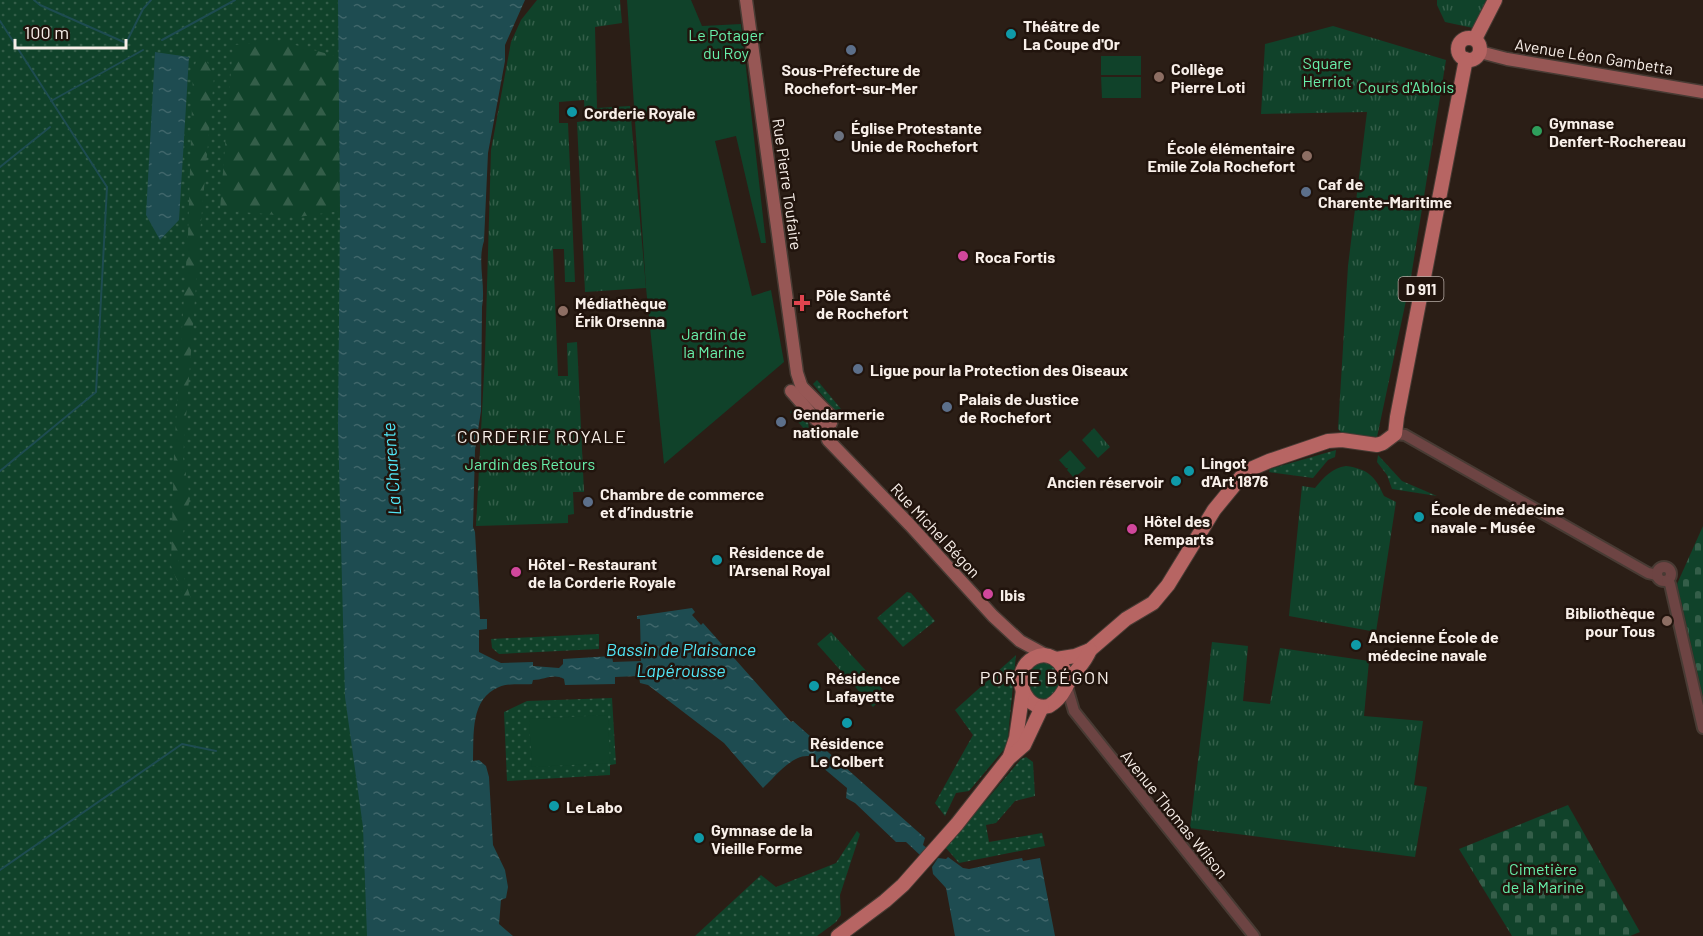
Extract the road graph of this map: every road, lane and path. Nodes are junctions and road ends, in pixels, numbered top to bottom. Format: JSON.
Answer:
{"nodes":[{"id":1,"x":746,"y":0,"type":"edge"},
{"id":2,"x":1495,"y":0,"type":"edge"},
{"id":3,"x":1478,"y":45,"type":"junction"},
{"id":4,"x":1466,"y":59,"type":"junction"},
{"id":5,"x":1703,"y":92,"type":"edge"},
{"id":6,"x":796,"y":384,"type":"joint"},
{"id":7,"x":1395,"y":434,"type":"junction"},
{"id":8,"x":1020,"y":641,"type":"junction"},
{"id":9,"x":1090,"y":650,"type":"junction"},
{"id":10,"x":1050,"y":657,"type":"junction"},
{"id":11,"x":1026,"y":664,"type":"junction"},
{"id":12,"x":1068,"y":684,"type":"junction"},
{"id":13,"x":1023,"y":690,"type":"junction"},
{"id":14,"x":1047,"y":705,"type":"junction"},
{"id":15,"x":1074,"y":711,"type":"junction"},
{"id":16,"x":1703,"y":728,"type":"edge"},
{"id":17,"x":1009,"y":758,"type":"junction"},
{"id":18,"x":838,"y":936,"type":"edge"},
{"id":19,"x":1254,"y":936,"type":"edge"}],
"edges":[{"from":1,"to":6,"type":"main road","name":"Rue Pierre Toufaire"},
{"from":2,"to":3,"type":"main road"},
{"from":3,"to":4,"type":"main road"},
{"from":3,"to":4,"type":"main road"},
{"from":3,"to":5,"type":"main road","name":"Avenue Léon Gambetta"},
{"from":4,"to":7,"type":"main road","number":"D 911"},
{"from":6,"to":8,"type":"main road","name":"Rue Michel Bégon"},
{"from":7,"to":9,"type":"main road"},
{"from":7,"to":16,"type":"street"},
{"from":8,"to":10,"type":"main road","name":"Rue Michel Bégon"},
{"from":8,"to":11,"type":"main road"},
{"from":9,"to":10,"type":"main road"},
{"from":9,"to":12,"type":"main road"},
{"from":10,"to":11,"type":"main road"},
{"from":10,"to":12,"type":"main road"},
{"from":11,"to":13,"type":"main road"},
{"from":12,"to":14,"type":"main road"},
{"from":12,"to":15,"type":"street","name":"Avenue Thomas Wilson"},
{"from":13,"to":14,"type":"main road"},
{"from":13,"to":17,"type":"main road"},
{"from":14,"to":15,"type":"street"},
{"from":14,"to":17,"type":"main road"},
{"from":15,"to":19,"type":"street","name":"Avenue Thomas Wilson"},
{"from":17,"to":18,"type":"main road"}]}
